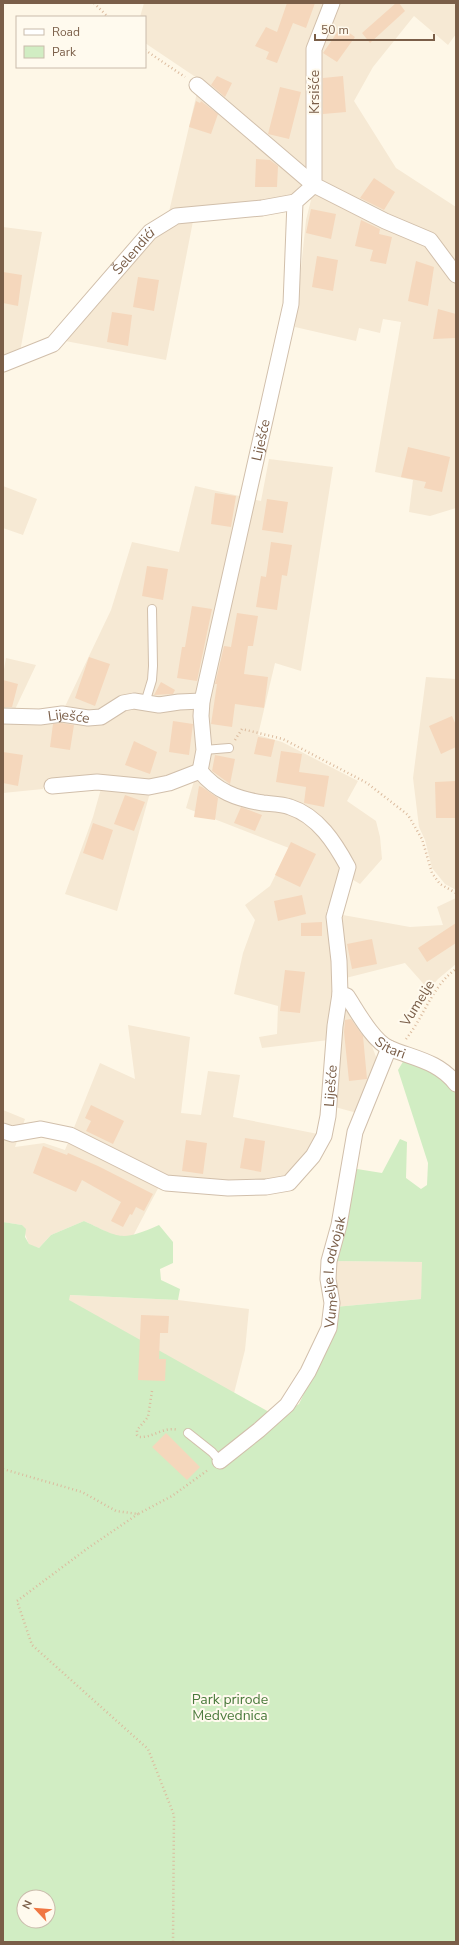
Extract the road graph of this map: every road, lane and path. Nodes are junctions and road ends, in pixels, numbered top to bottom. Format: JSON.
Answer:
{"nodes":[{"id":1,"x":94,"y":3,"type":"edge"},
{"id":2,"x":332,"y":3,"type":"edge"},
{"id":3,"x":107,"y":16,"type":"edge"},
{"id":4,"x":146,"y":51,"type":"edge"},
{"id":5,"x":197,"y":85,"type":"joint"},
{"id":6,"x":314,"y":185,"type":"junction"},
{"id":7,"x":295,"y":202,"type":"junction"},
{"id":8,"x":456,"y":275,"type":"edge"},
{"id":9,"x":3,"y":364,"type":"edge"},
{"id":10,"x":152,"y":609,"type":"dead end"},
{"id":11,"x":202,"y":701,"type":"junction"},
{"id":12,"x":145,"y":703,"type":"junction"},
{"id":13,"x":3,"y":716,"type":"edge"},
{"id":14,"x":229,"y":748,"type":"joint"},
{"id":15,"x":204,"y":750,"type":"junction"},
{"id":16,"x":200,"y":771,"type":"junction"},
{"id":17,"x":52,"y":786,"type":"dead end"},
{"id":18,"x":456,"y":893,"type":"edge"},
{"id":19,"x":456,"y":969,"type":"edge"},
{"id":20,"x":340,"y":994,"type":"junction"},
{"id":21,"x":393,"y":1049,"type":"junction"},
{"id":22,"x":456,"y":1084,"type":"edge"},
{"id":23,"x":3,"y":1131,"type":"edge"},
{"id":24,"x":152,"y":1391,"type":"dead end"},
{"id":25,"x":188,"y":1433,"type":"joint"},
{"id":26,"x":220,"y":1461,"type":"junction"},
{"id":27,"x":3,"y":1469,"type":"edge"},
{"id":28,"x":138,"y":1514,"type":"junction"},
{"id":29,"x":173,"y":1942,"type":"edge"}],
"edges":[{"from":1,"to":3,"type":"path"},
{"from":2,"to":6,"type":"street","name":"Krsišće"},
{"from":4,"to":5,"type":"path"},
{"from":5,"to":6,"type":"street"},
{"from":6,"to":7,"type":"street"},
{"from":6,"to":8,"type":"street"},
{"from":7,"to":9,"type":"street","name":"Šelendići"},
{"from":7,"to":11,"type":"street","name":"Liješće"},
{"from":10,"to":12,"type":"lane"},
{"from":11,"to":12,"type":"street","name":"Liješće"},
{"from":11,"to":15,"type":"street","name":"Liješće"},
{"from":12,"to":13,"type":"street","name":"Liješće"},
{"from":14,"to":15,"type":"lane"},
{"from":14,"to":18,"type":"path"},
{"from":15,"to":16,"type":"street","name":"Liješće"},
{"from":16,"to":17,"type":"street"},
{"from":16,"to":20,"type":"street","name":"Liješće"},
{"from":19,"to":21,"type":"path","name":"Vumelje"},
{"from":20,"to":21,"type":"street","name":"Sitari"},
{"from":20,"to":23,"type":"street","name":"Liješće"},
{"from":21,"to":22,"type":"street","name":"Sitari"},
{"from":21,"to":26,"type":"street","name":"Vumelje I. odvojak"},
{"from":24,"to":25,"type":"path"},
{"from":25,"to":26,"type":"lane"},
{"from":26,"to":28,"type":"path"},
{"from":27,"to":28,"type":"path"},
{"from":28,"to":29,"type":"path"}]}
